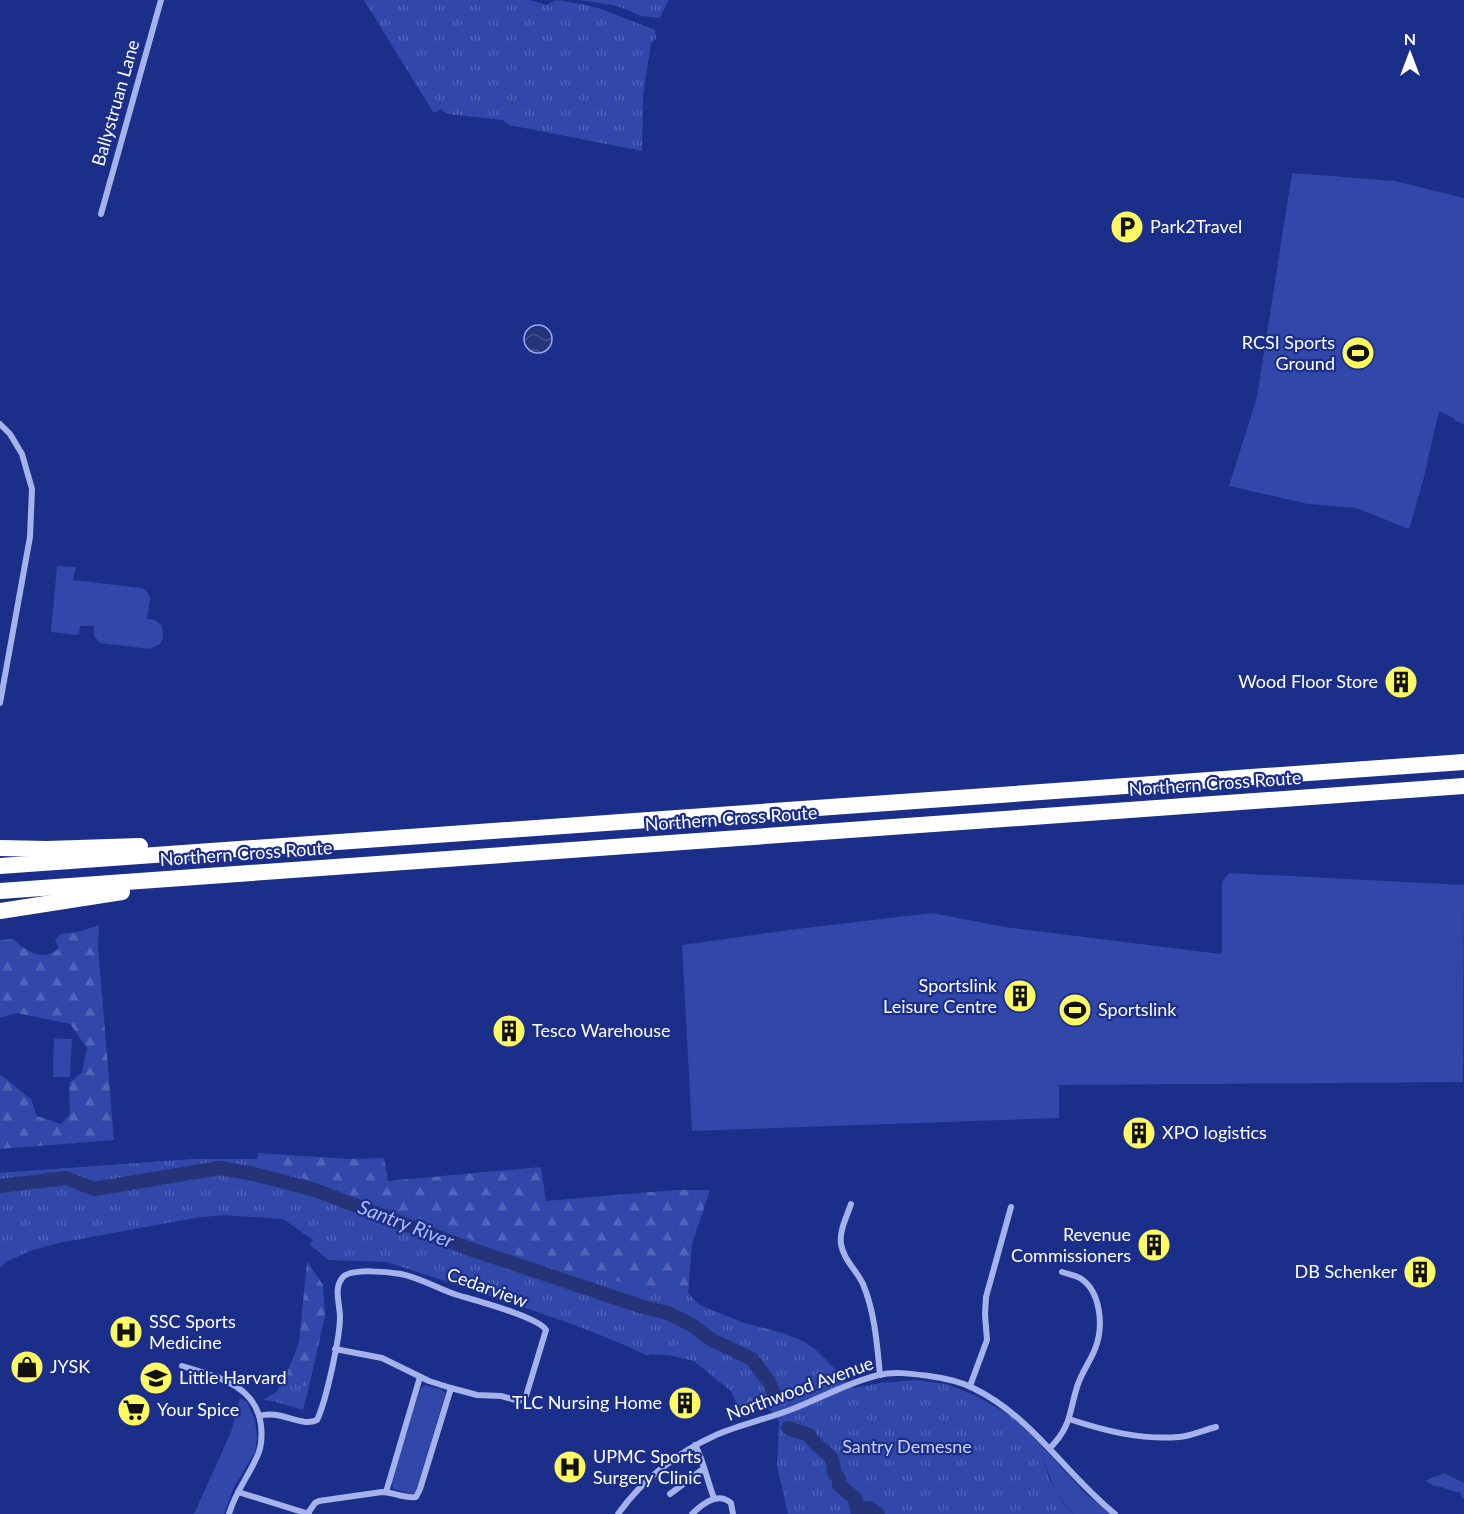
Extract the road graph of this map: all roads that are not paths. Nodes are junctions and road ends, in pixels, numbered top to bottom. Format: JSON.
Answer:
{"nodes":[{"id":1,"x":161,"y":0,"type":"edge"},
{"id":2,"x":101,"y":214,"type":"dead end"},
{"id":3,"x":0,"y":424,"type":"edge"},
{"id":4,"x":0,"y":703,"type":"edge"},
{"id":5,"x":1464,"y":762,"type":"edge"},
{"id":6,"x":1464,"y":786,"type":"edge"},
{"id":7,"x":343,"y":841,"type":"junction"},
{"id":8,"x":0,"y":848,"type":"edge"},
{"id":9,"x":0,"y":866,"type":"edge"},
{"id":10,"x":248,"y":874,"type":"junction"},
{"id":11,"x":0,"y":891,"type":"edge"},
{"id":12,"x":0,"y":911,"type":"edge"},
{"id":13,"x":851,"y":1204,"type":"dead end"},
{"id":14,"x":1011,"y":1207,"type":"dead end"},
{"id":15,"x":1062,"y":1272,"type":"dead end"},
{"id":16,"x":335,"y":1350,"type":"junction"},
{"id":17,"x":182,"y":1366,"type":"dead end"},
{"id":18,"x":880,"y":1375,"type":"junction"},
{"id":19,"x":420,"y":1377,"type":"junction"},
{"id":20,"x":970,"y":1386,"type":"junction"},
{"id":21,"x":451,"y":1388,"type":"junction"},
{"id":22,"x":259,"y":1416,"type":"junction"},
{"id":23,"x":1069,"y":1419,"type":"junction"},
{"id":24,"x":1216,"y":1427,"type":"dead end"},
{"id":25,"x":695,"y":1445,"type":"junction"},
{"id":26,"x":1050,"y":1448,"type":"junction"},
{"id":27,"x":703,"y":1469,"type":"junction"},
{"id":28,"x":238,"y":1492,"type":"junction"},
{"id":29,"x":386,"y":1492,"type":"junction"},
{"id":30,"x":670,"y":1494,"type":"dead end"},
{"id":31,"x":714,"y":1498,"type":"junction"},
{"id":32,"x":229,"y":1514,"type":"edge"},
{"id":33,"x":308,"y":1514,"type":"edge"},
{"id":34,"x":618,"y":1514,"type":"edge"},
{"id":35,"x":692,"y":1514,"type":"edge"},
{"id":36,"x":733,"y":1514,"type":"edge"},
{"id":37,"x":1115,"y":1514,"type":"edge"}],
"edges":[{"from":1,"to":2,"type":"street","name":"Ballystruan Lane"},
{"from":3,"to":4,"type":"street"},
{"from":5,"to":7,"type":"highway","name":"Northern Cross Route"},
{"from":6,"to":10,"type":"highway","name":"Northern Cross Route"},
{"from":7,"to":8,"type":"highway"},
{"from":7,"to":9,"type":"highway","name":"Northern Cross Route"},
{"from":10,"to":11,"type":"highway","name":"Northern Cross Route"},
{"from":10,"to":12,"type":"highway"},
{"from":13,"to":18,"type":"street"},
{"from":14,"to":20,"type":"street"},
{"from":15,"to":23,"type":"street"},
{"from":16,"to":19,"type":"street","name":"Cedarview"},
{"from":16,"to":21,"type":"street","name":"Cedarview"},
{"from":16,"to":22,"type":"street","name":"Cedarview"},
{"from":17,"to":22,"type":"street"},
{"from":18,"to":20,"type":"street","name":"Northwood Avenue"},
{"from":18,"to":25,"type":"street","name":"Northwood Avenue"},
{"from":19,"to":21,"type":"street","name":"Cedarview"},
{"from":19,"to":29,"type":"street"},
{"from":20,"to":26,"type":"street","name":"Northwood Avenue"},
{"from":21,"to":29,"type":"street"},
{"from":22,"to":28,"type":"street"},
{"from":23,"to":24,"type":"street"},
{"from":23,"to":26,"type":"street"},
{"from":25,"to":27,"type":"street"},
{"from":25,"to":34,"type":"street","name":"Northwood Avenue"},
{"from":26,"to":37,"type":"street","name":"Northwood Avenue"},
{"from":27,"to":30,"type":"street"},
{"from":27,"to":31,"type":"street"},
{"from":28,"to":32,"type":"street"},
{"from":28,"to":33,"type":"street"},
{"from":29,"to":33,"type":"street"},
{"from":31,"to":35,"type":"street"},
{"from":31,"to":36,"type":"street"}]}
